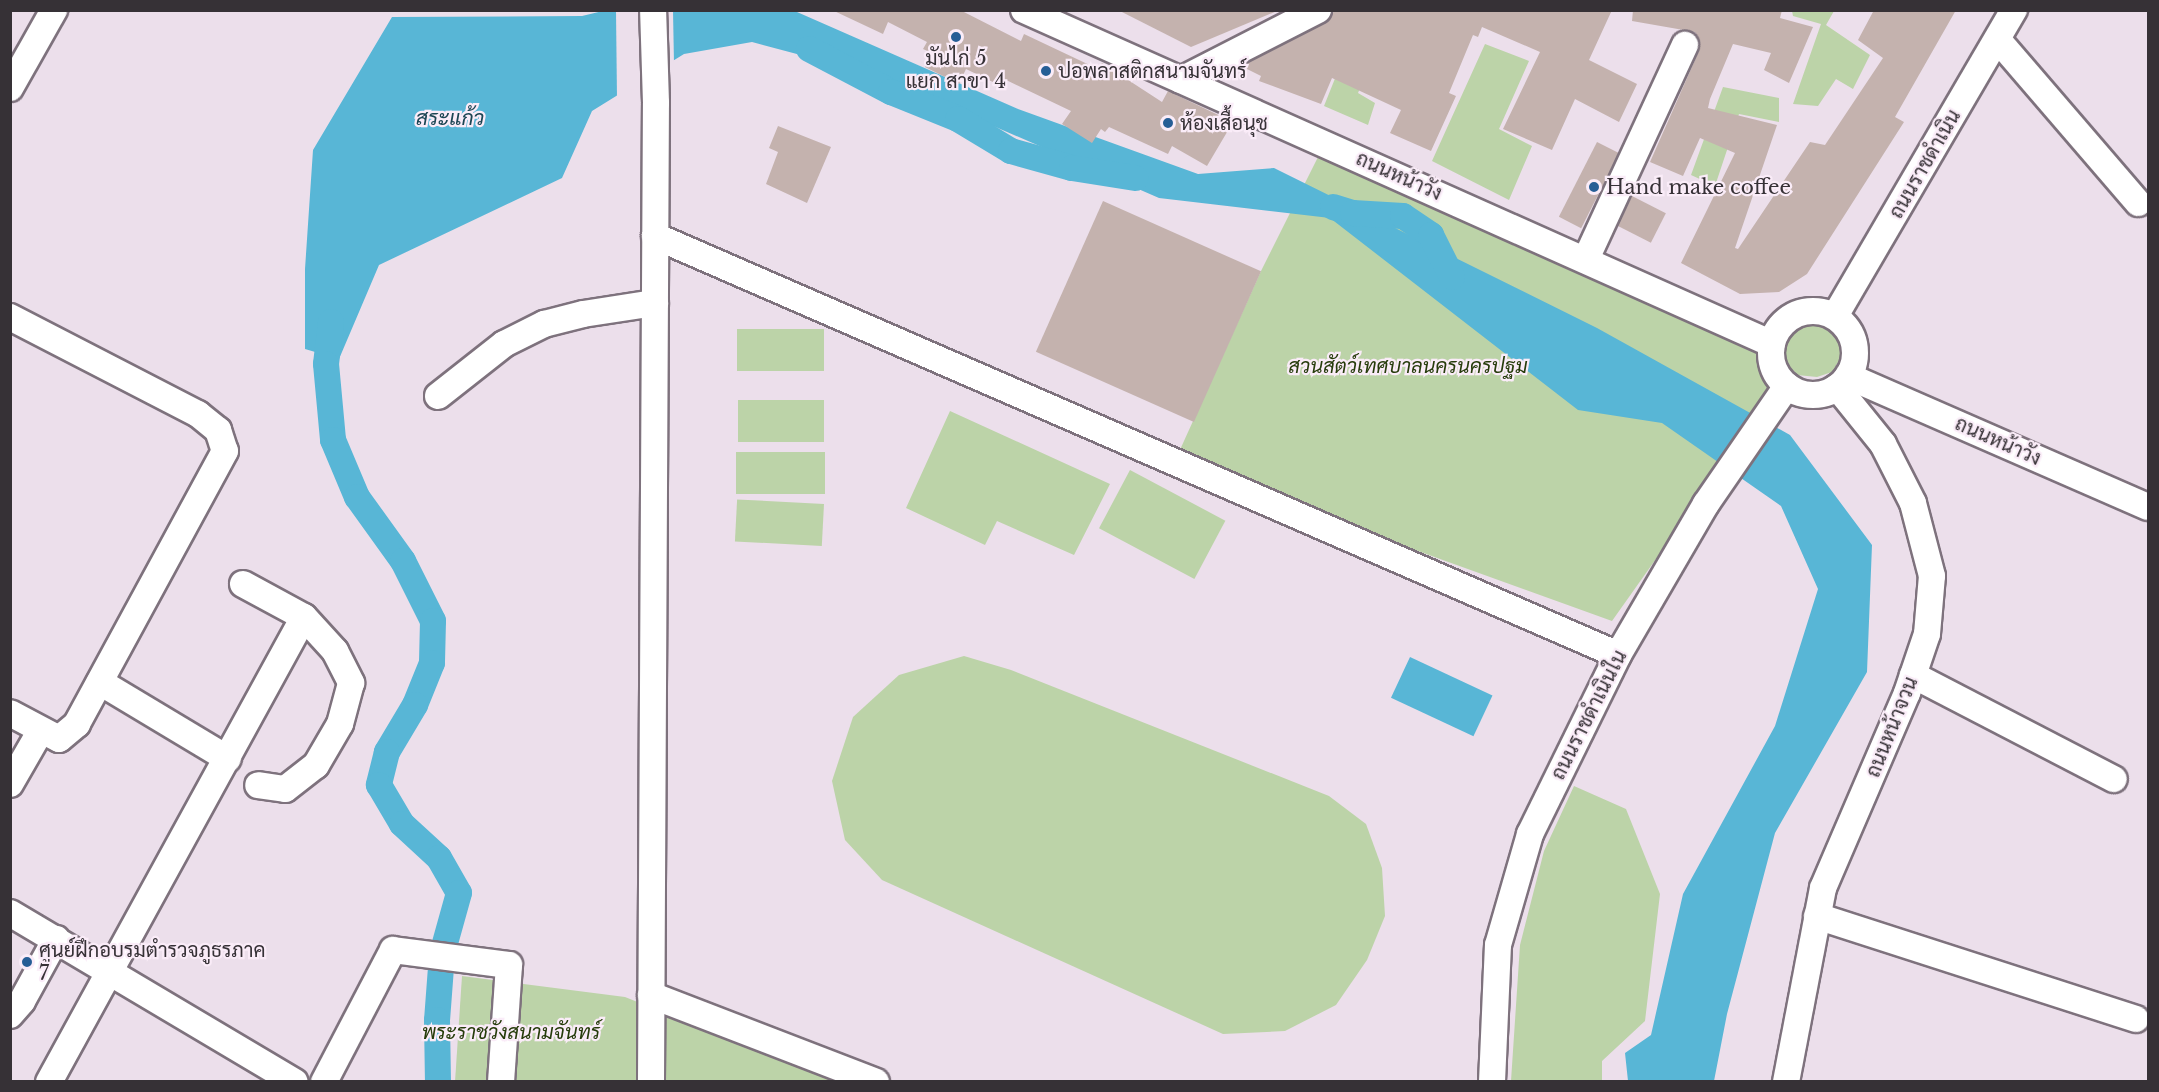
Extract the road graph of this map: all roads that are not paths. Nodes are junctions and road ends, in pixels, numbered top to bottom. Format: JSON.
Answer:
{"nodes":[{"id":1,"x":54,"y":10,"type":"edge"},
{"id":2,"x":653,"y":10,"type":"edge"},
{"id":3,"x":1024,"y":10,"type":"edge"},
{"id":4,"x":1318,"y":10,"type":"edge"},
{"id":5,"x":2014,"y":10,"type":"edge"},
{"id":6,"x":1998,"y":40,"type":"junction"},
{"id":7,"x":1686,"y":45,"type":"dead end"},
{"id":8,"x":1181,"y":80,"type":"junction"},
{"id":9,"x":10,"y":88,"type":"edge"},
{"id":10,"x":2138,"y":202,"type":"dead end"},
{"id":11,"x":655,"y":236,"type":"junction"},
{"id":12,"x":1586,"y":259,"type":"junction"},
{"id":13,"x":655,"y":303,"type":"junction"},
{"id":14,"x":10,"y":316,"type":"edge"},
{"id":15,"x":1834,"y":316,"type":"junction"},
{"id":16,"x":1772,"y":344,"type":"junction"},
{"id":17,"x":1843,"y":381,"type":"junction"},
{"id":18,"x":1787,"y":386,"type":"junction"},
{"id":19,"x":438,"y":396,"type":"dead end"},
{"id":20,"x":2148,"y":507,"type":"edge"},
{"id":21,"x":243,"y":584,"type":"dead end"},
{"id":22,"x":304,"y":617,"type":"junction"},
{"id":23,"x":1618,"y":655,"type":"junction"},
{"id":24,"x":1913,"y":675,"type":"junction"},
{"id":25,"x":100,"y":682,"type":"junction"},
{"id":26,"x":10,"y":713,"type":"edge"},
{"id":27,"x":41,"y":729,"type":"junction"},
{"id":28,"x":228,"y":759,"type":"junction"},
{"id":29,"x":2114,"y":779,"type":"dead end"},
{"id":30,"x":10,"y":784,"type":"edge"},
{"id":31,"x":258,"y":785,"type":"dead end"},
{"id":32,"x":10,"y":913,"type":"edge"},
{"id":33,"x":1817,"y":916,"type":"junction"},
{"id":34,"x":56,"y":939,"type":"junction"},
{"id":35,"x":110,"y":972,"type":"junction"},
{"id":36,"x":651,"y":995,"type":"junction"},
{"id":37,"x":10,"y":1015,"type":"edge"},
{"id":38,"x":2136,"y":1019,"type":"dead end"},
{"id":39,"x":49,"y":1082,"type":"edge"},
{"id":40,"x":295,"y":1082,"type":"edge"},
{"id":41,"x":324,"y":1082,"type":"edge"},
{"id":42,"x":501,"y":1082,"type":"edge"},
{"id":43,"x":651,"y":1082,"type":"edge"},
{"id":44,"x":876,"y":1082,"type":"edge"},
{"id":45,"x":1492,"y":1082,"type":"edge"},
{"id":46,"x":1786,"y":1082,"type":"edge"}],
"edges":[{"from":1,"to":9,"type":"street"},
{"from":2,"to":11,"type":"street"},
{"from":3,"to":8,"type":"street","name":"ถนนหน้าวัง"},
{"from":4,"to":8,"type":"street"},
{"from":5,"to":6,"type":"street","name":"ถนนราชดำเนิน"},
{"from":6,"to":10,"type":"street"},
{"from":6,"to":15,"type":"street","name":"ถนนราชดำเนิน"},
{"from":7,"to":12,"type":"street"},
{"from":8,"to":12,"type":"street","name":"ถนนหน้าวัง"},
{"from":11,"to":13,"type":"street"},
{"from":11,"to":23,"type":"street"},
{"from":12,"to":16,"type":"street","name":"ถนนหน้าวัง"},
{"from":13,"to":19,"type":"street"},
{"from":13,"to":36,"type":"street"},
{"from":14,"to":25,"type":"street"},
{"from":15,"to":16,"type":"street"},
{"from":15,"to":17,"type":"street"},
{"from":16,"to":18,"type":"street"},
{"from":17,"to":18,"type":"street"},
{"from":17,"to":20,"type":"street","name":"ถนนหน้าวัง"},
{"from":17,"to":24,"type":"street","name":"ถนนหน้าจวน"},
{"from":18,"to":23,"type":"street","name":"ถนนราชดำเนินใน"},
{"from":21,"to":22,"type":"street"},
{"from":22,"to":28,"type":"street"},
{"from":22,"to":31,"type":"street"},
{"from":23,"to":45,"type":"street","name":"ถนนราชดำเนินใน"},
{"from":24,"to":29,"type":"street"},
{"from":24,"to":33,"type":"street","name":"ถนนหน้าจวน"},
{"from":25,"to":27,"type":"street"},
{"from":25,"to":28,"type":"street"},
{"from":26,"to":27,"type":"street"},
{"from":27,"to":30,"type":"street"},
{"from":28,"to":35,"type":"street"},
{"from":32,"to":34,"type":"street"},
{"from":33,"to":38,"type":"street"},
{"from":33,"to":46,"type":"street","name":"ถนนหน้าจวน"},
{"from":34,"to":35,"type":"street"},
{"from":34,"to":37,"type":"street"},
{"from":35,"to":39,"type":"street"},
{"from":35,"to":40,"type":"street"},
{"from":36,"to":43,"type":"street"},
{"from":36,"to":44,"type":"street"},
{"from":41,"to":42,"type":"street"}]}
